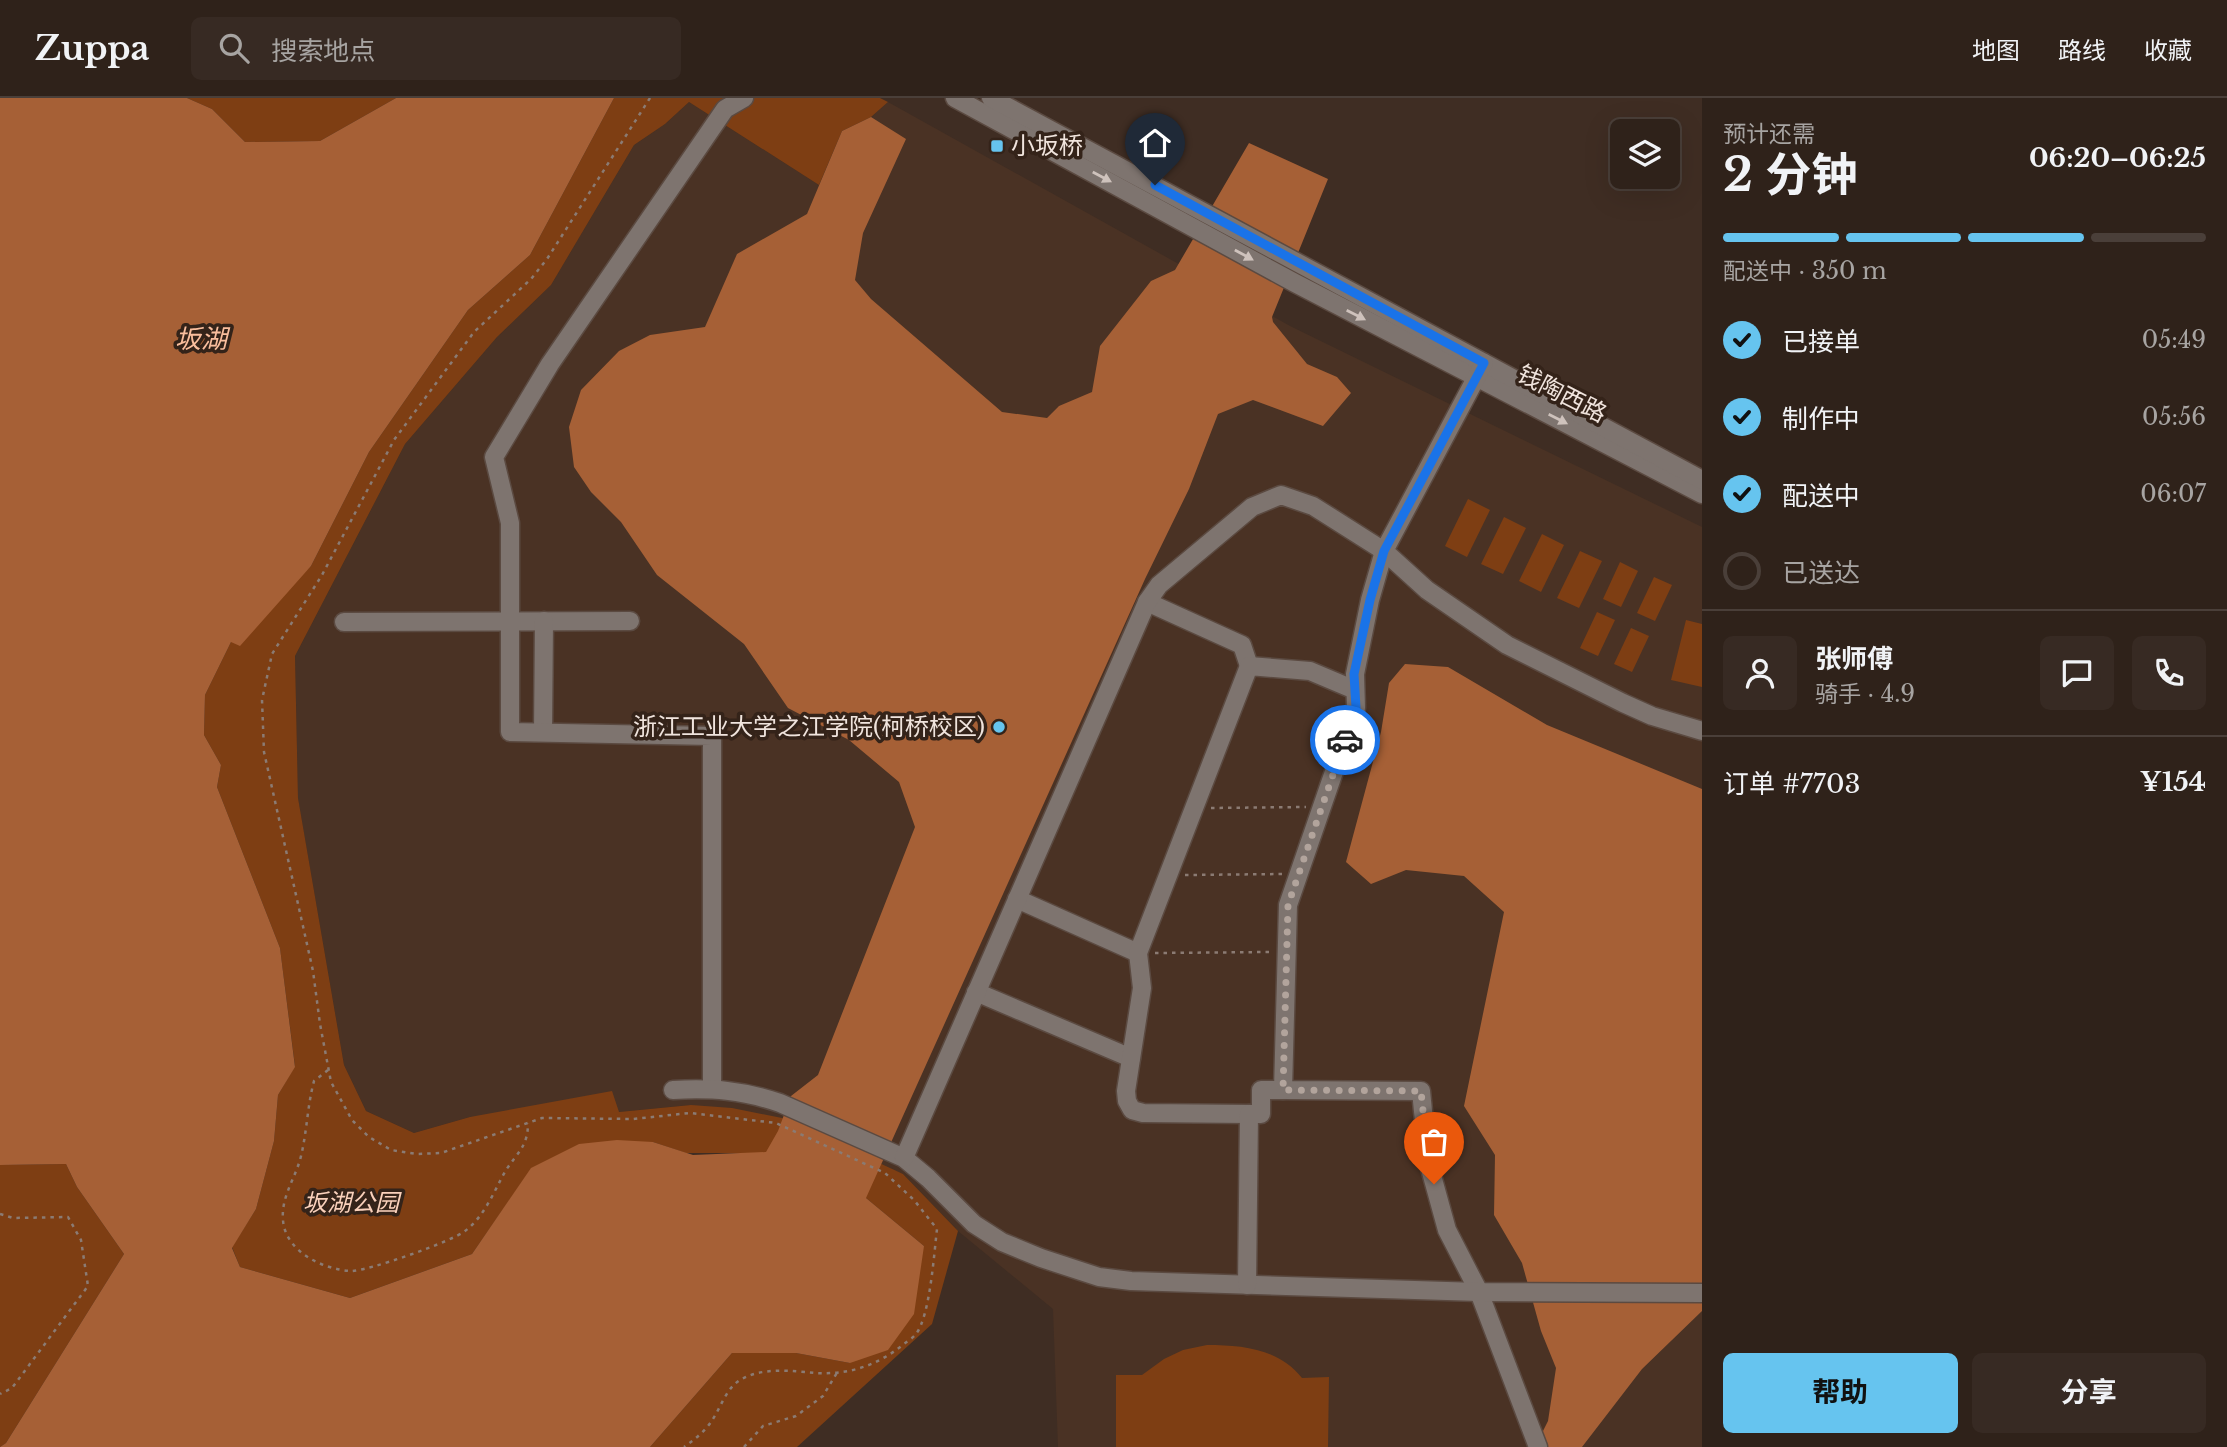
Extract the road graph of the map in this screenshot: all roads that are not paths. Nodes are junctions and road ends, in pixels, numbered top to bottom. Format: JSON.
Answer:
{"nodes":[{"id":1,"x":744,"y":98,"type":"edge"},
{"id":2,"x":955,"y":98,"type":"edge"},
{"id":3,"x":991,"y":98,"type":"edge"},
{"id":4,"x":1300,"y":275,"type":"junction"},
{"id":5,"x":1480,"y":370,"type":"junction"},
{"id":6,"x":1702,"y":480,"type":"edge"},
{"id":7,"x":1702,"y":494,"type":"edge"},
{"id":8,"x":1384,"y":551,"type":"junction"},
{"id":9,"x":1147,"y":603,"type":"junction"},
{"id":10,"x":510,"y":621,"type":"junction"},
{"id":11,"x":544,"y":621,"type":"junction"},
{"id":12,"x":630,"y":621,"type":"dead end"},
{"id":13,"x":344,"y":622,"type":"dead end"},
{"id":14,"x":1249,"y":666,"type":"junction"},
{"id":15,"x":1355,"y":690,"type":"junction"},
{"id":16,"x":1702,"y":731,"type":"edge"},
{"id":17,"x":543,"y":732,"type":"junction"},
{"id":18,"x":1017,"y":898,"type":"junction"},
{"id":19,"x":1138,"y":953,"type":"junction"},
{"id":20,"x":976,"y":992,"type":"junction"},
{"id":21,"x":1131,"y":1058,"type":"junction"},
{"id":22,"x":712,"y":1088,"type":"junction"},
{"id":23,"x":673,"y":1090,"type":"dead end"},
{"id":24,"x":1283,"y":1090,"type":"junction"},
{"id":25,"x":1249,"y":1114,"type":"junction"},
{"id":26,"x":904,"y":1158,"type":"junction"},
{"id":27,"x":1247,"y":1285,"type":"junction"},
{"id":28,"x":1479,"y":1292,"type":"junction"},
{"id":29,"x":1702,"y":1293,"type":"edge"},
{"id":30,"x":1536,"y":1440,"type":"edge"}],
"edges":[{"from":1,"to":10,"type":"street"},
{"from":2,"to":4,"type":"street","name":"钱陶西路","one_way":true},
{"from":3,"to":4,"type":"street","name":"钱陶西路"},
{"from":4,"to":5,"type":"street","name":"钱陶西路"},
{"from":5,"to":6,"type":"street","name":"钱陶西路"},
{"from":5,"to":7,"type":"street","name":"钱陶西路","one_way":true},
{"from":5,"to":8,"type":"street"},
{"from":8,"to":9,"type":"street"},
{"from":8,"to":15,"type":"street"},
{"from":8,"to":16,"type":"street"},
{"from":9,"to":14,"type":"street"},
{"from":9,"to":18,"type":"street"},
{"from":10,"to":11,"type":"street"},
{"from":10,"to":13,"type":"street"},
{"from":10,"to":17,"type":"street"},
{"from":11,"to":12,"type":"street"},
{"from":11,"to":17,"type":"street"},
{"from":14,"to":15,"type":"street"},
{"from":14,"to":19,"type":"street"},
{"from":15,"to":24,"type":"street"},
{"from":17,"to":22,"type":"street"},
{"from":18,"to":19,"type":"street"},
{"from":18,"to":20,"type":"street"},
{"from":19,"to":21,"type":"street"},
{"from":20,"to":21,"type":"street"},
{"from":20,"to":26,"type":"street"},
{"from":21,"to":25,"type":"street"},
{"from":22,"to":23,"type":"street"},
{"from":22,"to":26,"type":"street"},
{"from":24,"to":25,"type":"street"},
{"from":24,"to":28,"type":"street"},
{"from":25,"to":27,"type":"street"},
{"from":26,"to":27,"type":"street"},
{"from":27,"to":28,"type":"street"},
{"from":28,"to":29,"type":"street"},
{"from":28,"to":30,"type":"street"}]}
